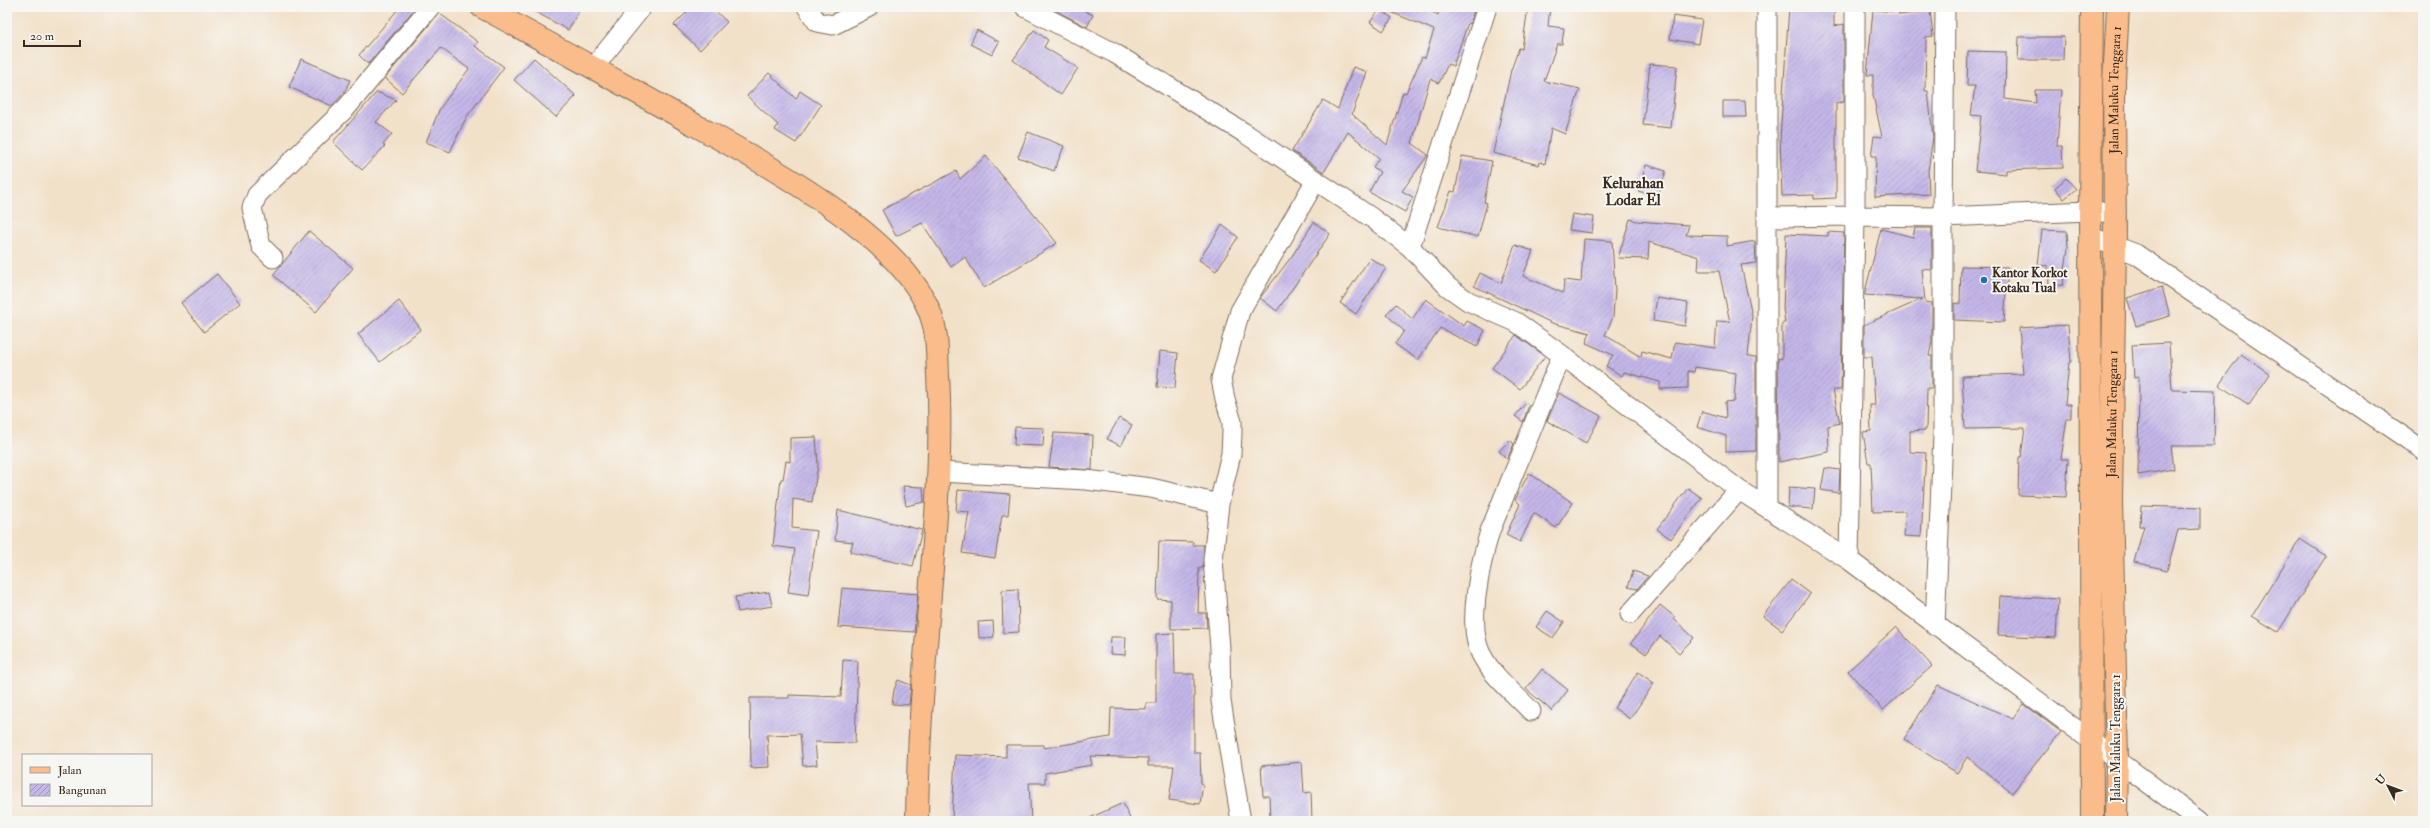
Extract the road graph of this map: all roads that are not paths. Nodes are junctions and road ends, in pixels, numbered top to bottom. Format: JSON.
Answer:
{"nodes":[{"id":1,"x":430,"y":7,"type":"edge"},
{"id":2,"x":482,"y":7,"type":"edge"},
{"id":3,"x":642,"y":7,"type":"edge"},
{"id":4,"x":807,"y":7,"type":"edge"},
{"id":5,"x":868,"y":7,"type":"edge"},
{"id":6,"x":1025,"y":7,"type":"edge"},
{"id":7,"x":1487,"y":7,"type":"edge"},
{"id":8,"x":1768,"y":7,"type":"edge"},
{"id":9,"x":1855,"y":7,"type":"edge"},
{"id":10,"x":1945,"y":7,"type":"edge"},
{"id":11,"x":2092,"y":7,"type":"edge"},
{"id":12,"x":2118,"y":7,"type":"edge"},
{"id":13,"x":594,"y":68,"type":"junction"},
{"id":14,"x":1316,"y":180,"type":"junction"},
{"id":15,"x":2090,"y":212,"type":"junction"},
{"id":16,"x":2114,"y":213,"type":"junction"},
{"id":17,"x":1855,"y":216,"type":"junction"},
{"id":18,"x":1767,"y":217,"type":"junction"},
{"id":19,"x":1943,"y":217,"type":"junction"},
{"id":20,"x":2091,"y":237,"type":"junction"},
{"id":21,"x":2115,"y":245,"type":"junction"},
{"id":22,"x":1410,"y":247,"type":"junction"},
{"id":23,"x":273,"y":258,"type":"dead end"},
{"id":24,"x":1562,"y":355,"type":"junction"},
{"id":25,"x":2423,"y":450,"type":"edge"},
{"id":26,"x":940,"y":472,"type":"junction"},
{"id":27,"x":1739,"y":490,"type":"junction"},
{"id":28,"x":1219,"y":504,"type":"junction"},
{"id":29,"x":1767,"y":507,"type":"junction"},
{"id":30,"x":1849,"y":560,"type":"junction"},
{"id":31,"x":1630,"y":614,"type":"dead end"},
{"id":32,"x":1935,"y":626,"type":"junction"},
{"id":33,"x":1531,"y":711,"type":"dead end"},
{"id":34,"x":2092,"y":741,"type":"junction"},
{"id":35,"x":2117,"y":759,"type":"junction"},
{"id":36,"x":918,"y":821,"type":"edge"},
{"id":37,"x":1241,"y":821,"type":"edge"},
{"id":38,"x":2092,"y":821,"type":"edge"},
{"id":39,"x":2116,"y":821,"type":"edge"},
{"id":40,"x":2199,"y":821,"type":"edge"}],
"edges":[{"from":1,"to":23,"type":"street"},
{"from":2,"to":13,"type":"main road"},
{"from":3,"to":13,"type":"street"},
{"from":4,"to":5,"type":"street"},
{"from":6,"to":14,"type":"street"},
{"from":7,"to":22,"type":"street"},
{"from":8,"to":18,"type":"street"},
{"from":9,"to":17,"type":"street"},
{"from":10,"to":19,"type":"street"},
{"from":11,"to":15,"type":"main road","name":"Jalan Maluku Tenggara 1"},
{"from":12,"to":16,"type":"main road","name":"Jalan Maluku Tenggara 1"},
{"from":13,"to":26,"type":"main road"},
{"from":14,"to":22,"type":"street"},
{"from":14,"to":28,"type":"street"},
{"from":15,"to":16,"type":"street"},
{"from":15,"to":19,"type":"street"},
{"from":15,"to":20,"type":"main road","name":"Jalan Maluku Tenggara 1"},
{"from":16,"to":21,"type":"main road","name":"Jalan Maluku Tenggara 1"},
{"from":17,"to":18,"type":"street"},
{"from":17,"to":19,"type":"street"},
{"from":17,"to":30,"type":"street"},
{"from":18,"to":29,"type":"street"},
{"from":19,"to":32,"type":"street"},
{"from":20,"to":21,"type":"street"},
{"from":20,"to":34,"type":"main road","name":"Jalan Maluku Tenggara 1"},
{"from":21,"to":25,"type":"street"},
{"from":21,"to":35,"type":"main road","name":"Jalan Maluku Tenggara 1"},
{"from":22,"to":24,"type":"street"},
{"from":24,"to":27,"type":"street"},
{"from":24,"to":33,"type":"street"},
{"from":26,"to":28,"type":"street"},
{"from":26,"to":36,"type":"main road"},
{"from":27,"to":29,"type":"street"},
{"from":27,"to":31,"type":"street"},
{"from":28,"to":37,"type":"street"},
{"from":29,"to":30,"type":"street"},
{"from":30,"to":32,"type":"street"},
{"from":32,"to":34,"type":"street"},
{"from":34,"to":35,"type":"street"},
{"from":34,"to":38,"type":"main road","name":"Jalan Maluku Tenggara 1"},
{"from":35,"to":39,"type":"main road","name":"Jalan Maluku Tenggara 1"},
{"from":35,"to":40,"type":"street"}]}
